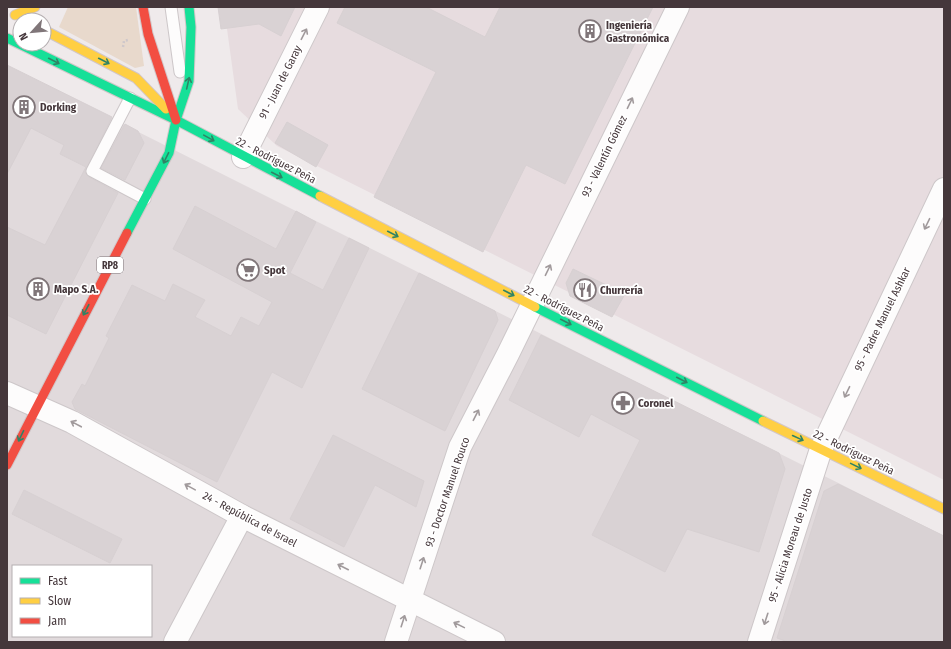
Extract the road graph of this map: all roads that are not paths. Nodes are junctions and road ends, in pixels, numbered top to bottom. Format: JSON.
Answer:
{"nodes":[{"id":1,"x":35,"y":7,"type":"edge"},
{"id":2,"x":143,"y":7,"type":"edge"},
{"id":3,"x":171,"y":7,"type":"edge"},
{"id":4,"x":189,"y":7,"type":"edge"},
{"id":5,"x":318,"y":7,"type":"edge"},
{"id":6,"x":678,"y":7,"type":"edge"},
{"id":7,"x":11,"y":13,"type":"edge"},
{"id":8,"x":52,"y":34,"type":"edge"},
{"id":9,"x":7,"y":38,"type":"edge"},
{"id":10,"x":164,"y":54,"type":"dead end"},
{"id":11,"x":130,"y":98,"type":"junction"},
{"id":12,"x":176,"y":120,"type":"junction"},
{"id":13,"x":243,"y":157,"type":"junction"},
{"id":14,"x":944,"y":189,"type":"edge"},
{"id":15,"x":145,"y":199,"type":"junction"},
{"id":16,"x":531,"y":305,"type":"junction"},
{"id":17,"x":7,"y":393,"type":"edge"},
{"id":18,"x":36,"y":406,"type":"junction"},
{"id":19,"x":821,"y":449,"type":"junction"},
{"id":20,"x":7,"y":465,"type":"edge"},
{"id":21,"x":944,"y":509,"type":"edge"},
{"id":22,"x":242,"y":516,"type":"junction"},
{"id":23,"x":410,"y":600,"type":"junction"},
{"id":24,"x":175,"y":642,"type":"edge"},
{"id":25,"x":396,"y":642,"type":"edge"},
{"id":26,"x":494,"y":642,"type":"edge"},
{"id":27,"x":759,"y":642,"type":"edge"}],
"edges":[{"from":1,"to":7,"type":"main road"},
{"from":2,"to":12,"type":"main road"},
{"from":3,"to":12,"type":"lane"},
{"from":12,"to":4,"type":"main road","number":"RP8","one_way":true},
{"from":13,"to":5,"type":"street","name":"91 - Juan de Garay","one_way":true},
{"from":16,"to":6,"type":"street","name":"93 - Valentín Gómez","one_way":true},
{"from":8,"to":12,"type":"main road","name":"22 - Rodríguez Peña","one_way":true},
{"from":9,"to":11,"type":"main road","name":"22 - Rodríguez Peña","one_way":true},
{"from":10,"to":12,"type":"main road"},
{"from":11,"to":12,"type":"main road","name":"22 - Rodríguez Peña"},
{"from":11,"to":15,"type":"lane"},
{"from":12,"to":13,"type":"main road","name":"22 - Rodríguez Peña","one_way":true},
{"from":12,"to":15,"type":"main road","number":"RP8","one_way":true},
{"from":13,"to":16,"type":"main road","name":"22 - Rodríguez Peña","one_way":true},
{"from":14,"to":19,"type":"street","name":"95 - Padre Manuel Ashkar","one_way":true},
{"from":15,"to":18,"type":"main road","number":"RP8","one_way":true},
{"from":16,"to":19,"type":"main road","name":"22 - Rodríguez Peña","one_way":true},
{"from":23,"to":16,"type":"street","name":"93 - Doctor Manuel Rouco","one_way":true},
{"from":17,"to":18,"type":"street","name":"24 - República de Israel"},
{"from":18,"to":20,"type":"main road","number":"RP8","one_way":true},
{"from":22,"to":18,"type":"street","name":"24 - República de Israel","one_way":true},
{"from":19,"to":21,"type":"main road","name":"22 - Rodríguez Peña","one_way":true},
{"from":19,"to":27,"type":"street","name":"95 - Alicia Moreau de Justo","one_way":true},
{"from":23,"to":22,"type":"street","name":"24 - República de Israel","one_way":true},
{"from":22,"to":24,"type":"street"},
{"from":25,"to":23,"type":"street","name":"93 - Doctor Manuel Rouco","one_way":true},
{"from":26,"to":23,"type":"street","name":"24 - República de Israel","one_way":true}]}
